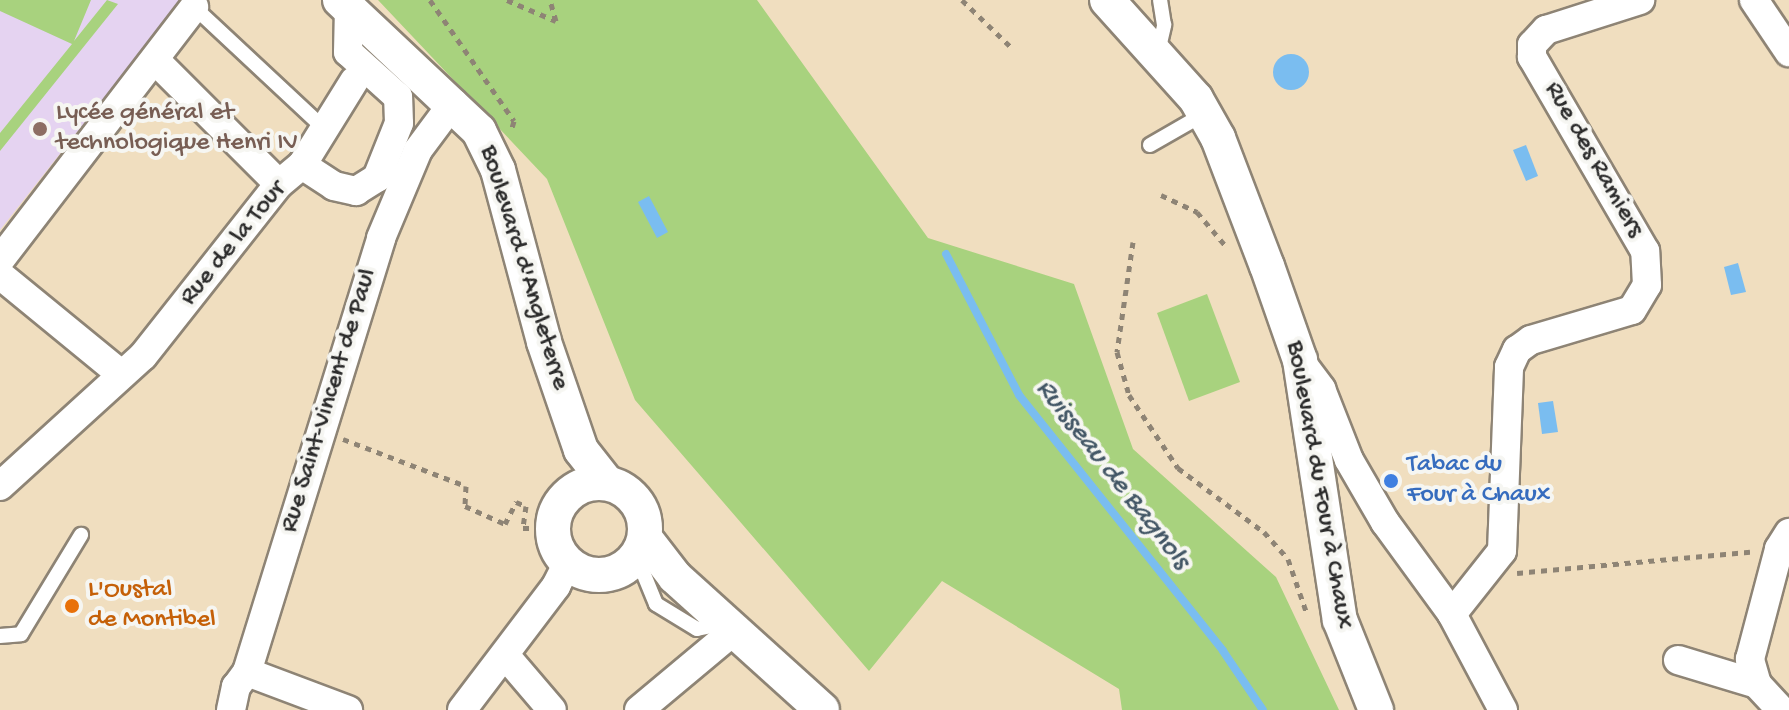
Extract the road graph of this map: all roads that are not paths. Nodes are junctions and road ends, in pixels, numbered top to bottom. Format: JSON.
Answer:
{"nodes":[{"id":1,"x":1082,"y":0,"type":"edge"},
{"id":2,"x":1160,"y":0,"type":"edge"},
{"id":3,"x":1640,"y":0,"type":"edge"},
{"id":4,"x":1754,"y":0,"type":"edge"},
{"id":5,"x":344,"y":4,"type":"edge"},
{"id":6,"x":194,"y":7,"type":"joint"},
{"id":7,"x":1113,"y":8,"type":"edge"},
{"id":8,"x":1789,"y":52,"type":"edge"},
{"id":9,"x":1157,"y":56,"type":"junction"},
{"id":10,"x":155,"y":60,"type":"junction"},
{"id":11,"x":354,"y":81,"type":"dead end"},
{"id":12,"x":453,"y":103,"type":"junction"},
{"id":13,"x":1204,"y":114,"type":"junction"},
{"id":14,"x":327,"y":131,"type":"junction"},
{"id":15,"x":1150,"y":145,"type":"dead end"},
{"id":16,"x":302,"y":165,"type":"junction"},
{"id":17,"x":279,"y":184,"type":"junction"},
{"id":18,"x":0,"y":260,"type":"edge"},
{"id":19,"x":0,"y":275,"type":"edge"},
{"id":20,"x":1300,"y":360,"type":"junction"},
{"id":21,"x":121,"y":374,"type":"junction"},
{"id":22,"x":6,"y":473,"type":"edge"},
{"id":23,"x":594,"y":485,"type":"junction"},
{"id":24,"x":81,"y":535,"type":"dead end"},
{"id":25,"x":1784,"y":541,"type":"edge"},
{"id":26,"x":638,"y":555,"type":"junction"},
{"id":27,"x":568,"y":562,"type":"junction"},
{"id":28,"x":1452,"y":614,"type":"junction"},
{"id":29,"x":732,"y":626,"type":"junction"},
{"id":30,"x":0,"y":636,"type":"edge"},
{"id":31,"x":505,"y":655,"type":"junction"},
{"id":32,"x":1678,"y":660,"type":"dead end"},
{"id":33,"x":247,"y":672,"type":"junction"},
{"id":34,"x":1757,"y":684,"type":"junction"},
{"id":35,"x":650,"y":707,"type":"edge"},
{"id":36,"x":231,"y":710,"type":"edge"},
{"id":37,"x":348,"y":710,"type":"edge"},
{"id":38,"x":462,"y":710,"type":"edge"},
{"id":39,"x":552,"y":710,"type":"edge"},
{"id":40,"x":822,"y":710,"type":"edge"},
{"id":41,"x":1376,"y":710,"type":"edge"},
{"id":42,"x":1503,"y":710,"type":"edge"},
{"id":43,"x":1781,"y":710,"type":"edge"}],
"edges":[{"from":1,"to":7,"type":"street","name":"Boulevard du Four à Chaux"},
{"from":2,"to":9,"type":"lane"},
{"from":3,"to":28,"type":"street","name":"Rue des Ramiers"},
{"from":4,"to":8,"type":"street"},
{"from":5,"to":12,"type":"street","name":"Boulevard d'Angleterre"},
{"from":5,"to":16,"type":"street","name":"Rue de la Tour"},
{"from":6,"to":10,"type":"street"},
{"from":6,"to":14,"type":"lane"},
{"from":7,"to":9,"type":"street","name":"Boulevard du Four à Chaux"},
{"from":9,"to":13,"type":"street","name":"Boulevard du Four à Chaux"},
{"from":10,"to":17,"type":"street"},
{"from":10,"to":18,"type":"street"},
{"from":11,"to":14,"type":"street"},
{"from":12,"to":23,"type":"street","name":"Boulevard d'Angleterre"},
{"from":12,"to":33,"type":"street","name":"Rue Saint-Vincent de Paul"},
{"from":13,"to":15,"type":"lane"},
{"from":13,"to":20,"type":"street","name":"Boulevard du Four à Chaux"},
{"from":14,"to":16,"type":"street"},
{"from":16,"to":17,"type":"street","name":"Rue de la Tour"},
{"from":17,"to":21,"type":"street","name":"Rue de la Tour"},
{"from":19,"to":21,"type":"street"},
{"from":20,"to":28,"type":"street"},
{"from":20,"to":41,"type":"street","name":"Boulevard du Four à Chaux"},
{"from":21,"to":22,"type":"street","name":"Rue de la Tour"},
{"from":23,"to":26,"type":"street"},
{"from":23,"to":27,"type":"street"},
{"from":24,"to":30,"type":"lane"},
{"from":25,"to":34,"type":"street"},
{"from":26,"to":27,"type":"street"},
{"from":26,"to":29,"type":"street"},
{"from":26,"to":29,"type":"lane"},
{"from":27,"to":31,"type":"street"},
{"from":28,"to":42,"type":"street"},
{"from":29,"to":35,"type":"street"},
{"from":29,"to":40,"type":"street"},
{"from":31,"to":38,"type":"street"},
{"from":31,"to":39,"type":"street"},
{"from":32,"to":34,"type":"street"},
{"from":33,"to":36,"type":"street","name":"Rue Saint-Vincent de Paul"},
{"from":33,"to":37,"type":"street"},
{"from":34,"to":43,"type":"street"}]}
